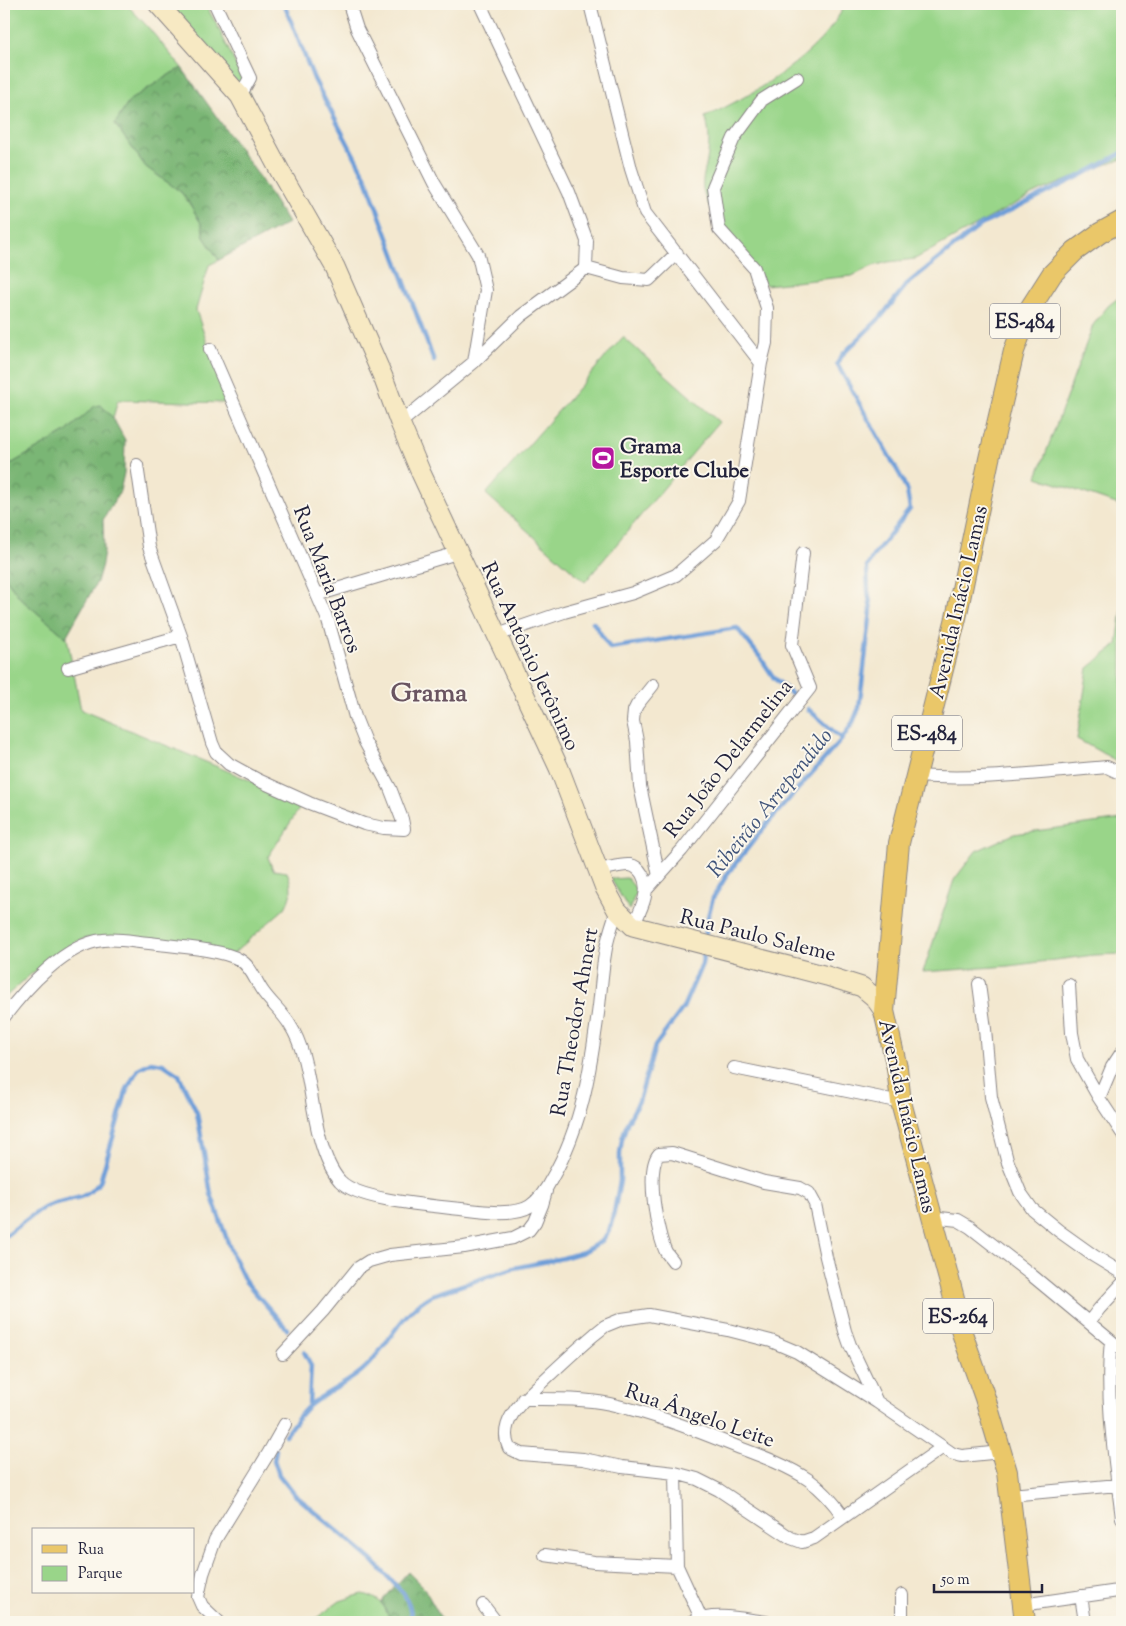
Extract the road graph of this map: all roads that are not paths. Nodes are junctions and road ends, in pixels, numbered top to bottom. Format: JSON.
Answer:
{"nodes":[{"id":1,"x":158,"y":4,"type":"edge"},
{"id":2,"x":215,"y":4,"type":"edge"},
{"id":3,"x":349,"y":4,"type":"edge"},
{"id":4,"x":480,"y":4,"type":"edge"},
{"id":5,"x":590,"y":4,"type":"edge"},
{"id":6,"x":797,"y":78,"type":"dead end"},
{"id":7,"x":240,"y":96,"type":"junction"},
{"id":8,"x":1122,"y":221,"type":"edge"},
{"id":9,"x":676,"y":252,"type":"junction"},
{"id":10,"x":586,"y":268,"type":"junction"},
{"id":11,"x":210,"y":349,"type":"dead end"},
{"id":12,"x":474,"y":362,"type":"junction"},
{"id":13,"x":761,"y":363,"type":"junction"},
{"id":14,"x":400,"y":423,"type":"junction"},
{"id":15,"x":137,"y":465,"type":"dead end"},
{"id":16,"x":457,"y":553,"type":"junction"},
{"id":17,"x":802,"y":553,"type":"dead end"},
{"id":18,"x":317,"y":595,"type":"junction"},
{"id":19,"x":497,"y":635,"type":"junction"},
{"id":20,"x":180,"y":636,"type":"junction"},
{"id":21,"x":68,"y":668,"type":"dead end"},
{"id":22,"x":653,"y":685,"type":"dead end"},
{"id":23,"x":1122,"y":774,"type":"edge"},
{"id":24,"x":916,"y":776,"type":"junction"},
{"id":25,"x":598,"y":870,"type":"junction"},
{"id":26,"x":659,"y":876,"type":"junction"},
{"id":27,"x":646,"y":890,"type":"junction"},
{"id":28,"x":617,"y":910,"type":"junction"},
{"id":29,"x":633,"y":926,"type":"junction"},
{"id":30,"x":979,"y":984,"type":"dead end"},
{"id":31,"x":1069,"y":985,"type":"dead end"},
{"id":32,"x":884,"y":1011,"type":"junction"},
{"id":33,"x":4,"y":1017,"type":"edge"},
{"id":34,"x":1122,"y":1052,"type":"edge"},
{"id":35,"x":734,"y":1068,"type":"dead end"},
{"id":36,"x":1100,"y":1098,"type":"junction"},
{"id":37,"x":901,"y":1102,"type":"junction"},
{"id":38,"x":1122,"y":1133,"type":"edge"},
{"id":39,"x":547,"y":1187,"type":"junction"},
{"id":40,"x":931,"y":1217,"type":"junction"},
{"id":41,"x":673,"y":1261,"type":"dead end"},
{"id":42,"x":1122,"y":1273,"type":"edge"},
{"id":43,"x":1122,"y":1284,"type":"edge"},
{"id":44,"x":1089,"y":1322,"type":"junction"},
{"id":45,"x":1111,"y":1341,"type":"junction"},
{"id":46,"x":1122,"y":1350,"type":"edge"},
{"id":47,"x":283,"y":1354,"type":"dead end"},
{"id":48,"x":523,"y":1399,"type":"junction"},
{"id":49,"x":877,"y":1402,"type":"junction"},
{"id":50,"x":285,"y":1424,"type":"dead end"},
{"id":51,"x":943,"y":1447,"type":"junction"},
{"id":52,"x":1001,"y":1452,"type":"junction"},
{"id":53,"x":675,"y":1473,"type":"junction"},
{"id":54,"x":1118,"y":1485,"type":"junction"},
{"id":55,"x":1009,"y":1495,"type":"junction"},
{"id":56,"x":843,"y":1516,"type":"junction"},
{"id":57,"x":1122,"y":1518,"type":"edge"},
{"id":58,"x":545,"y":1555,"type":"dead end"},
{"id":59,"x":677,"y":1566,"type":"junction"},
{"id":60,"x":1122,"y":1589,"type":"edge"},
{"id":61,"x":902,"y":1595,"type":"dead end"},
{"id":62,"x":1081,"y":1596,"type":"junction"},
{"id":63,"x":483,"y":1605,"type":"dead end"},
{"id":64,"x":1024,"y":1614,"type":"edge"},
{"id":65,"x":697,"y":1620,"type":"edge"},
{"id":66,"x":219,"y":1622,"type":"edge"},
{"id":67,"x":496,"y":1622,"type":"edge"},
{"id":68,"x":766,"y":1622,"type":"edge"},
{"id":69,"x":902,"y":1622,"type":"edge"},
{"id":70,"x":1085,"y":1622,"type":"edge"}],
"edges":[{"from":1,"to":7,"type":"main road","name":"Rua Antônio Jerônimo"},
{"from":2,"to":7,"type":"street"},
{"from":3,"to":12,"type":"street"},
{"from":4,"to":10,"type":"street"},
{"from":5,"to":9,"type":"street"},
{"from":6,"to":13,"type":"street"},
{"from":7,"to":14,"type":"main road","name":"Rua Antônio Jerônimo"},
{"from":8,"to":24,"type":"main road","name":"Avenida Inácio Lamas","number":"ES-484"},
{"from":9,"to":10,"type":"street"},
{"from":9,"to":13,"type":"street"},
{"from":10,"to":12,"type":"street"},
{"from":11,"to":18,"type":"street","name":"Rua Maria Barros"},
{"from":12,"to":14,"type":"street"},
{"from":13,"to":19,"type":"street"},
{"from":14,"to":16,"type":"main road","name":"Rua Antônio Jerônimo"},
{"from":15,"to":20,"type":"street","name":"Rua Maria Barros"},
{"from":16,"to":18,"type":"street"},
{"from":16,"to":19,"type":"main road","name":"Rua Antônio Jerônimo"},
{"from":17,"to":26,"type":"street","name":"Rua João Delarmelina"},
{"from":18,"to":20,"type":"street","name":"Rua Maria Barros"},
{"from":19,"to":25,"type":"main road","name":"Rua Antônio Jerônimo"},
{"from":20,"to":21,"type":"street"},
{"from":22,"to":26,"type":"street"},
{"from":23,"to":24,"type":"street"},
{"from":24,"to":32,"type":"main road","name":"Avenida Inácio Lamas","number":"ES-484"},
{"from":25,"to":27,"type":"street"},
{"from":25,"to":28,"type":"main road","name":"Rua Antônio Jerônimo"},
{"from":26,"to":27,"type":"street","name":"Rua João Delarmelina"},
{"from":27,"to":29,"type":"street"},
{"from":28,"to":29,"type":"main road"},
{"from":28,"to":39,"type":"street","name":"Rua Theodor Ahnert"},
{"from":29,"to":32,"type":"main road","name":"Rua Paulo Saleme"},
{"from":30,"to":42,"type":"street"},
{"from":31,"to":36,"type":"street"},
{"from":32,"to":37,"type":"main road","name":"Avenida Inácio Lamas","number":"ES-264"},
{"from":33,"to":39,"type":"street","name":"Rua Theodor Ahnert"},
{"from":34,"to":36,"type":"street"},
{"from":35,"to":37,"type":"street"},
{"from":36,"to":38,"type":"street"},
{"from":37,"to":40,"type":"main road","name":"Avenida Inácio Lamas","number":"ES-264"},
{"from":39,"to":47,"type":"street"},
{"from":40,"to":44,"type":"street"},
{"from":40,"to":52,"type":"main road","name":"Avenida Inácio Lamas","number":"ES-264"},
{"from":41,"to":49,"type":"street"},
{"from":43,"to":44,"type":"street"},
{"from":44,"to":45,"type":"street"},
{"from":45,"to":46,"type":"street"},
{"from":45,"to":54,"type":"street"},
{"from":48,"to":49,"type":"street"},
{"from":48,"to":53,"type":"street"},
{"from":48,"to":56,"type":"street","name":"Rua Ângelo Leite"},
{"from":49,"to":51,"type":"street"},
{"from":50,"to":66,"type":"street"},
{"from":51,"to":52,"type":"street"},
{"from":51,"to":56,"type":"street"},
{"from":52,"to":55,"type":"main road","name":"Avenida Inácio Lamas","number":"ES-264"},
{"from":53,"to":56,"type":"street"},
{"from":53,"to":59,"type":"street"},
{"from":54,"to":55,"type":"street"},
{"from":54,"to":57,"type":"street"},
{"from":55,"to":64,"type":"main road","name":"Avenida Inácio Lamas","number":"ES-264"},
{"from":58,"to":59,"type":"street"},
{"from":59,"to":65,"type":"street"},
{"from":60,"to":62,"type":"street"},
{"from":61,"to":69,"type":"street"},
{"from":62,"to":64,"type":"street"},
{"from":62,"to":70,"type":"street"},
{"from":63,"to":67,"type":"street"},
{"from":65,"to":68,"type":"street"}]}
